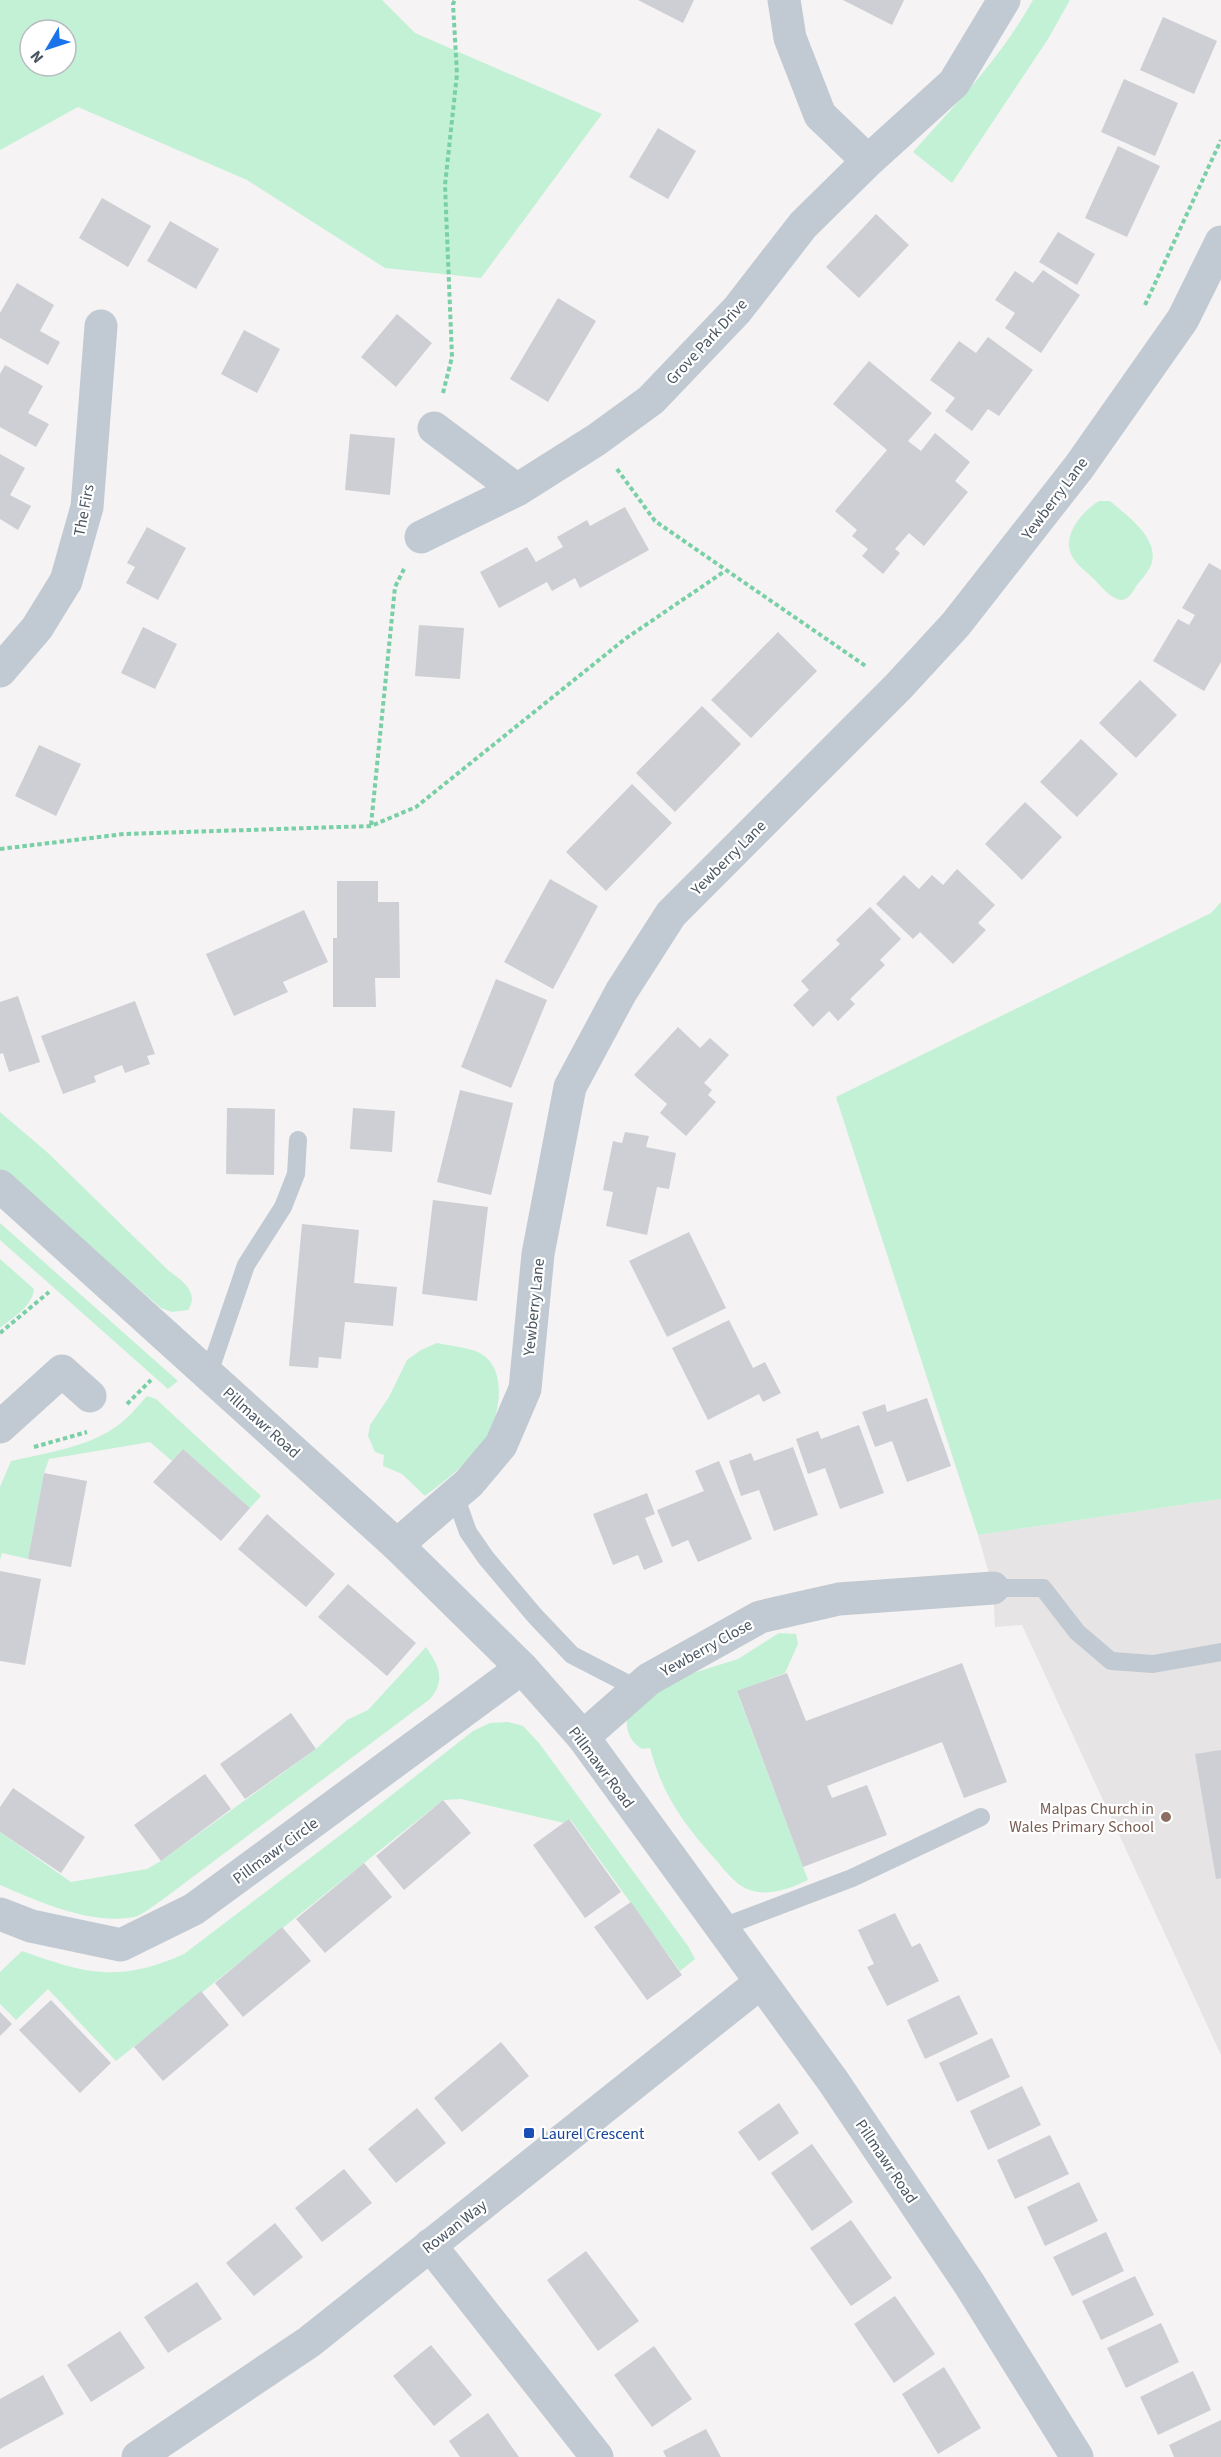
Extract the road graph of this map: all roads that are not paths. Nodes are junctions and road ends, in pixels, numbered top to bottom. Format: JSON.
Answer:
{"nodes":[{"id":1,"x":784,"y":0,"type":"edge"},
{"id":2,"x":1004,"y":0,"type":"edge"},
{"id":3,"x":868,"y":161,"type":"junction"},
{"id":4,"x":1221,"y":242,"type":"edge"},
{"id":5,"x":101,"y":326,"type":"dead end"},
{"id":6,"x":434,"y":428,"type":"road end"},
{"id":7,"x":517,"y":490,"type":"junction"},
{"id":8,"x":421,"y":537,"type":"road end"},
{"id":9,"x":0,"y":671,"type":"edge"},
{"id":10,"x":298,"y":1140,"type":"dead end"},
{"id":11,"x":0,"y":1186,"type":"edge"},
{"id":12,"x":209,"y":1374,"type":"junction"},
{"id":13,"x":90,"y":1396,"type":"dead end"},
{"id":14,"x":0,"y":1427,"type":"edge"},
{"id":15,"x":453,"y":1490,"type":"junction"},
{"id":16,"x":397,"y":1545,"type":"junction"},
{"id":17,"x":993,"y":1588,"type":"joint"},
{"id":18,"x":1221,"y":1652,"type":"edge"},
{"id":19,"x":522,"y":1668,"type":"junction"},
{"id":20,"x":638,"y":1689,"type":"junction"},
{"id":21,"x":583,"y":1737,"type":"junction"},
{"id":22,"x":981,"y":1817,"type":"dead end"},
{"id":23,"x":0,"y":1914,"type":"edge"},
{"id":24,"x":720,"y":1928,"type":"junction"},
{"id":25,"x":760,"y":1983,"type":"junction"},
{"id":26,"x":430,"y":2245,"type":"junction"},
{"id":27,"x":145,"y":2455,"type":"edge"},
{"id":28,"x":597,"y":2457,"type":"edge"},
{"id":29,"x":1077,"y":2457,"type":"edge"}],
"edges":[{"from":1,"to":3,"type":"street"},
{"from":2,"to":3,"type":"street","name":"Grove Park Drive"},
{"from":3,"to":7,"type":"street","name":"Grove Park Drive"},
{"from":4,"to":15,"type":"street","name":"Yewberry Lane"},
{"from":5,"to":9,"type":"street","name":"The Firs"},
{"from":6,"to":7,"type":"street"},
{"from":7,"to":8,"type":"street","name":"Grove Park Drive"},
{"from":10,"to":12,"type":"lane"},
{"from":11,"to":12,"type":"street","name":"Pillmawr Road"},
{"from":12,"to":16,"type":"street","name":"Pillmawr Road"},
{"from":13,"to":14,"type":"street"},
{"from":15,"to":16,"type":"street","name":"Yewberry Lane"},
{"from":15,"to":20,"type":"lane"},
{"from":16,"to":19,"type":"street","name":"Pillmawr Road"},
{"from":17,"to":18,"type":"lane"},
{"from":17,"to":20,"type":"street","name":"Yewberry Close"},
{"from":19,"to":21,"type":"street","name":"Pillmawr Road"},
{"from":19,"to":23,"type":"street","name":"Pillmawr Circle"},
{"from":20,"to":21,"type":"street","name":"Yewberry Close"},
{"from":21,"to":24,"type":"street","name":"Pillmawr Road"},
{"from":22,"to":24,"type":"lane"},
{"from":24,"to":25,"type":"street","name":"Pillmawr Road"},
{"from":25,"to":26,"type":"street","name":"Rowan Way"},
{"from":25,"to":29,"type":"street","name":"Pillmawr Road"},
{"from":26,"to":27,"type":"street","name":"Rowan Way"},
{"from":26,"to":28,"type":"street"}]}
